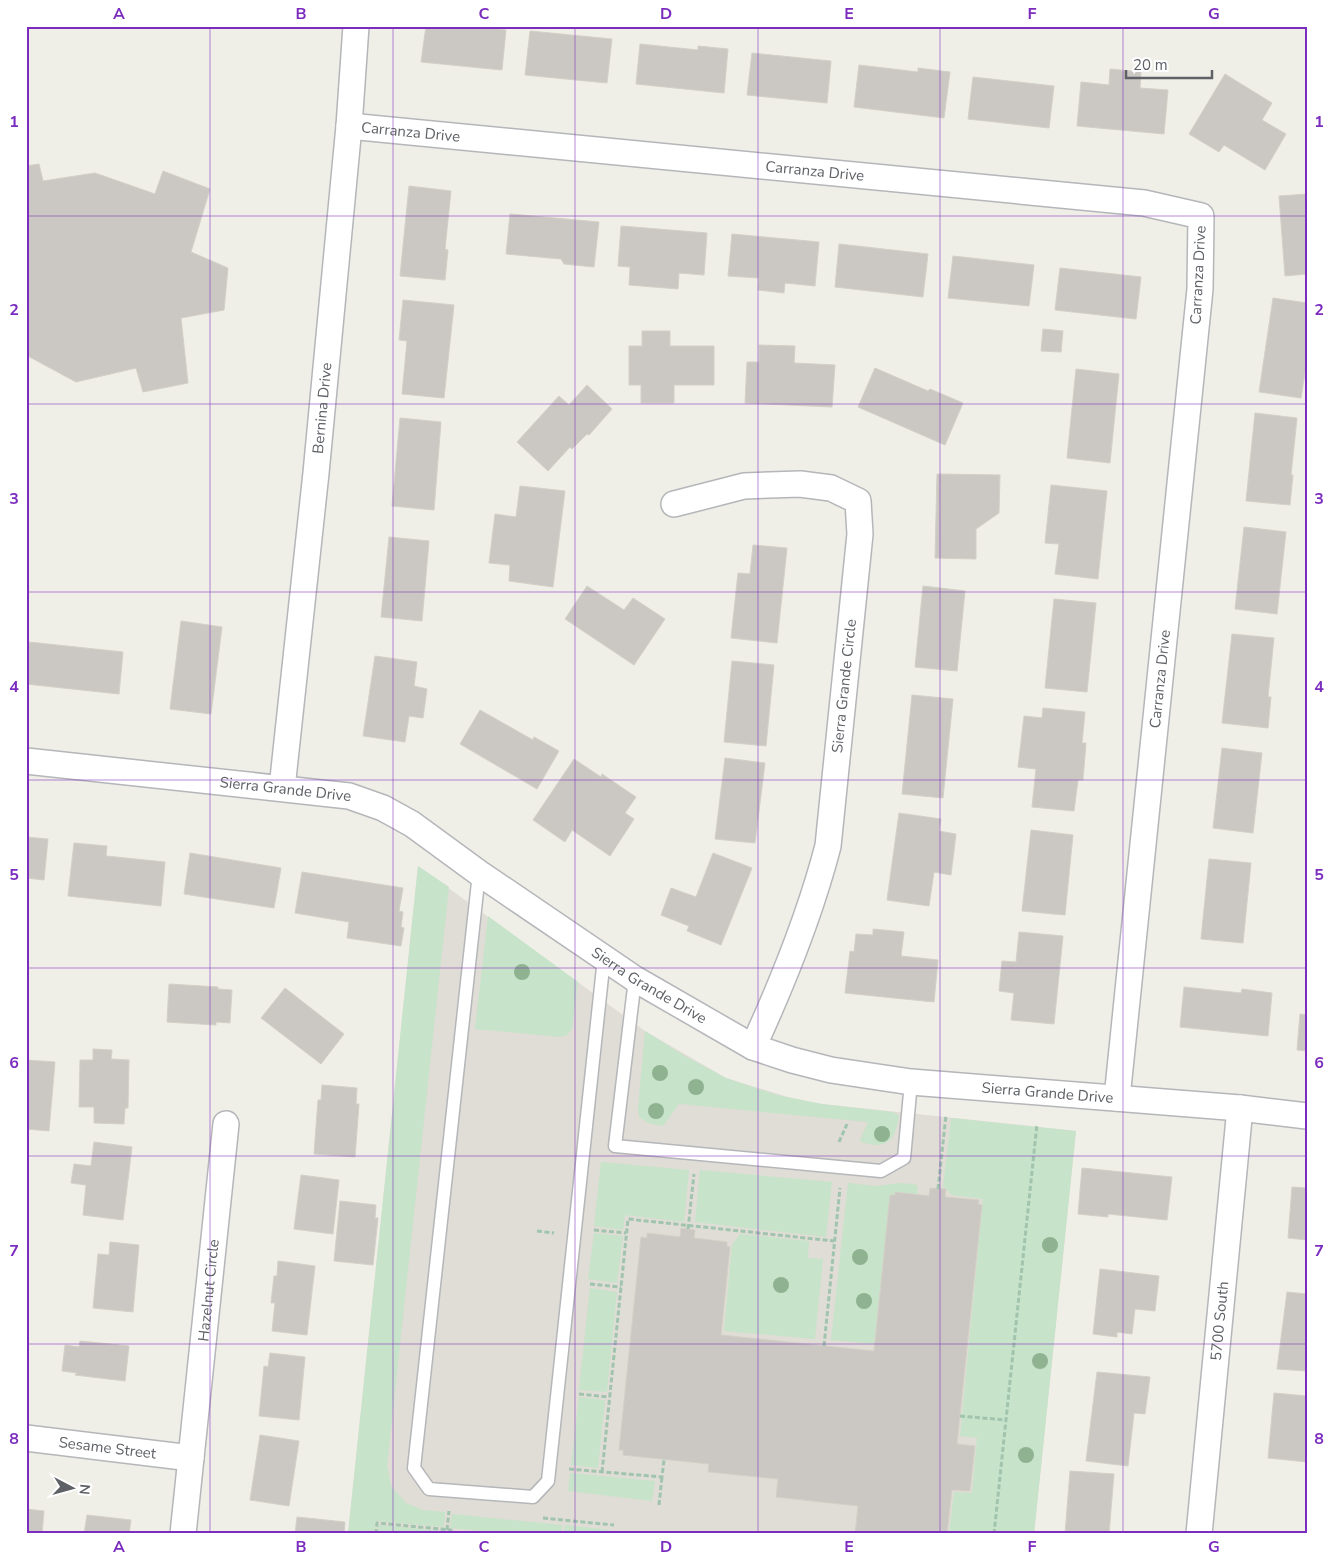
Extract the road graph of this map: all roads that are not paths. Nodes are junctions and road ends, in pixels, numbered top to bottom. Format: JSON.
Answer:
{"nodes":[{"id":1,"x":356,"y":26,"type":"edge"},
{"id":2,"x":350,"y":126,"type":"junction"},
{"id":3,"x":674,"y":504,"type":"dead end"},
{"id":4,"x":26,"y":761,"type":"edge"},
{"id":5,"x":282,"y":788,"type":"junction"},
{"id":6,"x":479,"y":873,"type":"junction"},
{"id":7,"x":604,"y":958,"type":"junction"},
{"id":8,"x":635,"y":979,"type":"junction"},
{"id":9,"x":753,"y":1047,"type":"junction"},
{"id":10,"x":911,"y":1082,"type":"junction"},
{"id":11,"x":1117,"y":1098,"type":"junction"},
{"id":12,"x":1240,"y":1108,"type":"junction"},
{"id":13,"x":1307,"y":1116,"type":"edge"},
{"id":14,"x":226,"y":1124,"type":"dead end"},
{"id":15,"x":26,"y":1438,"type":"edge"},
{"id":16,"x":191,"y":1458,"type":"junction"},
{"id":17,"x":183,"y":1534,"type":"edge"},
{"id":18,"x":1199,"y":1534,"type":"edge"}],
"edges":[{"from":1,"to":2,"type":"street","name":"Bernina Drive"},
{"from":2,"to":5,"type":"street","name":"Bernina Drive"},
{"from":2,"to":11,"type":"street","name":"Carranza Drive"},
{"from":3,"to":9,"type":"street","name":"Sierra Grande Circle"},
{"from":4,"to":5,"type":"street","name":"Sierra Grande Drive"},
{"from":5,"to":6,"type":"street","name":"Sierra Grande Drive"},
{"from":6,"to":7,"type":"street","name":"Sierra Grande Drive"},
{"from":6,"to":7,"type":"lane"},
{"from":7,"to":8,"type":"street","name":"Sierra Grande Drive"},
{"from":8,"to":9,"type":"street","name":"Sierra Grande Drive"},
{"from":8,"to":10,"type":"lane"},
{"from":9,"to":10,"type":"street","name":"Sierra Grande Drive"},
{"from":10,"to":11,"type":"street","name":"Sierra Grande Drive"},
{"from":11,"to":12,"type":"street","name":"Sierra Grande Drive"},
{"from":12,"to":13,"type":"street","name":"Sierra Grande Drive"},
{"from":12,"to":18,"type":"street","name":"5700 South"},
{"from":14,"to":16,"type":"street","name":"Hazelnut Circle"},
{"from":15,"to":16,"type":"street","name":"Sesame Street"},
{"from":16,"to":17,"type":"street","name":"Hazelnut Circle"}]}
